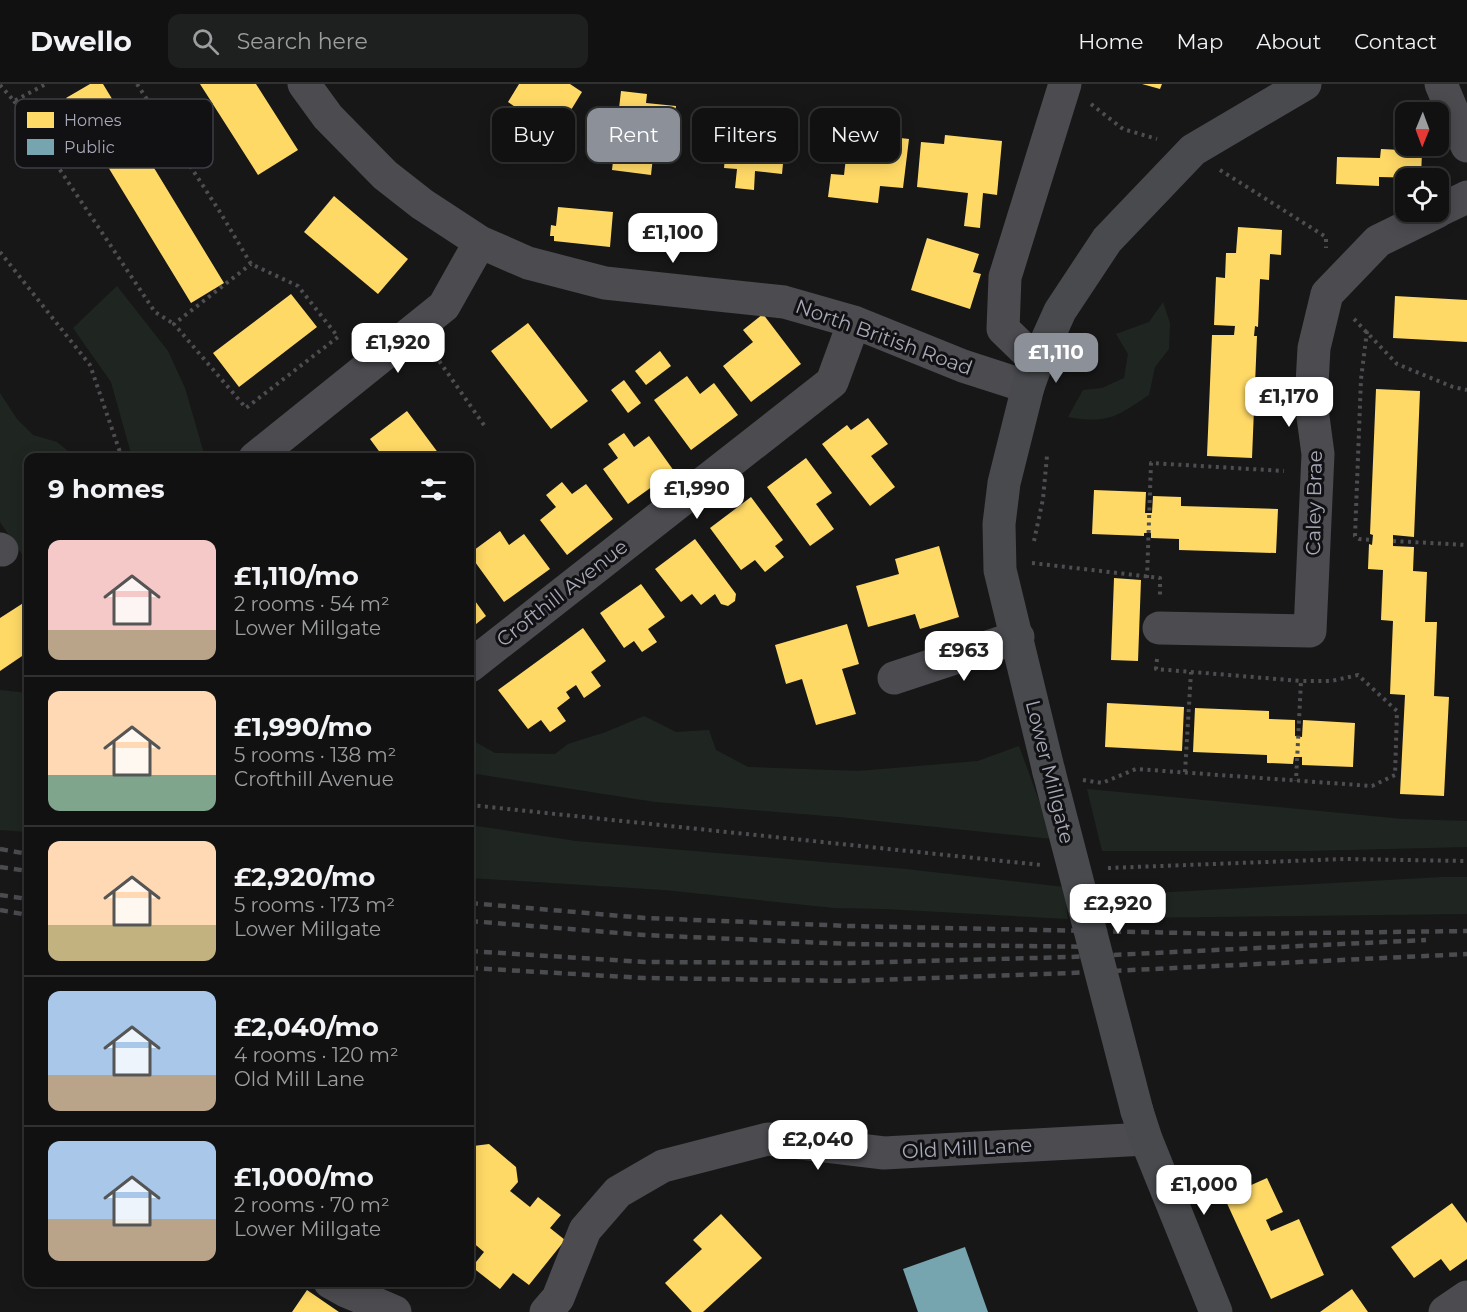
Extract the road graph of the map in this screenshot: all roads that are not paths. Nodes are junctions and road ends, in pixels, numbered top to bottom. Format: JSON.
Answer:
{"nodes":[{"id":1,"x":304,"y":84,"type":"edge"},
{"id":2,"x":1305,"y":84,"type":"edge"},
{"id":3,"x":1441,"y":84,"type":"edge"},
{"id":4,"x":1075,"y":91,"type":"edge"},
{"id":5,"x":1467,"y":146,"type":"edge"},
{"id":6,"x":1467,"y":196,"type":"edge"},
{"id":7,"x":1449,"y":205,"type":"edge"},
{"id":8,"x":1416,"y":222,"type":"edge"},
{"id":9,"x":480,"y":242,"type":"junction"},
{"id":10,"x":854,"y":322,"type":"junction"},
{"id":11,"x":1032,"y":375,"type":"junction"},
{"id":12,"x":261,"y":453,"type":"edge"},
{"id":13,"x":1159,"y":628,"type":"road end"},
{"id":14,"x":1018,"y":637,"type":"junction"},
{"id":15,"x":474,"y":663,"type":"edge"},
{"id":16,"x":894,"y":678,"type":"dead end"},
{"id":17,"x":1141,"y":1125,"type":"junction"},
{"id":18,"x":338,"y":1287,"type":"edge"},
{"id":19,"x":1467,"y":1297,"type":"edge"},
{"id":20,"x":395,"y":1312,"type":"edge"},
{"id":21,"x":546,"y":1312,"type":"edge"},
{"id":22,"x":1216,"y":1312,"type":"edge"},
{"id":23,"x":1445,"y":1312,"type":"edge"}],
"edges":[{"from":1,"to":9,"type":"street","name":"North British Road"},
{"from":2,"to":11,"type":"street","name":"Lower Millgate"},
{"from":3,"to":5,"type":"street"},
{"from":4,"to":11,"type":"street"},
{"from":6,"to":7,"type":"street"},
{"from":8,"to":13,"type":"street","name":"Caley Brae"},
{"from":9,"to":10,"type":"street","name":"North British Road"},
{"from":9,"to":12,"type":"street"},
{"from":10,"to":11,"type":"street","name":"North British Road"},
{"from":10,"to":15,"type":"street","name":"Crofthill Avenue"},
{"from":11,"to":14,"type":"street","name":"Lower Millgate"},
{"from":14,"to":16,"type":"street"},
{"from":14,"to":17,"type":"street","name":"Lower Millgate","bridge":true},
{"from":17,"to":21,"type":"street","name":"Old Mill Lane"},
{"from":17,"to":22,"type":"street","name":"Lower Millgate"},
{"from":18,"to":20,"type":"street"},
{"from":19,"to":23,"type":"street"}]}
